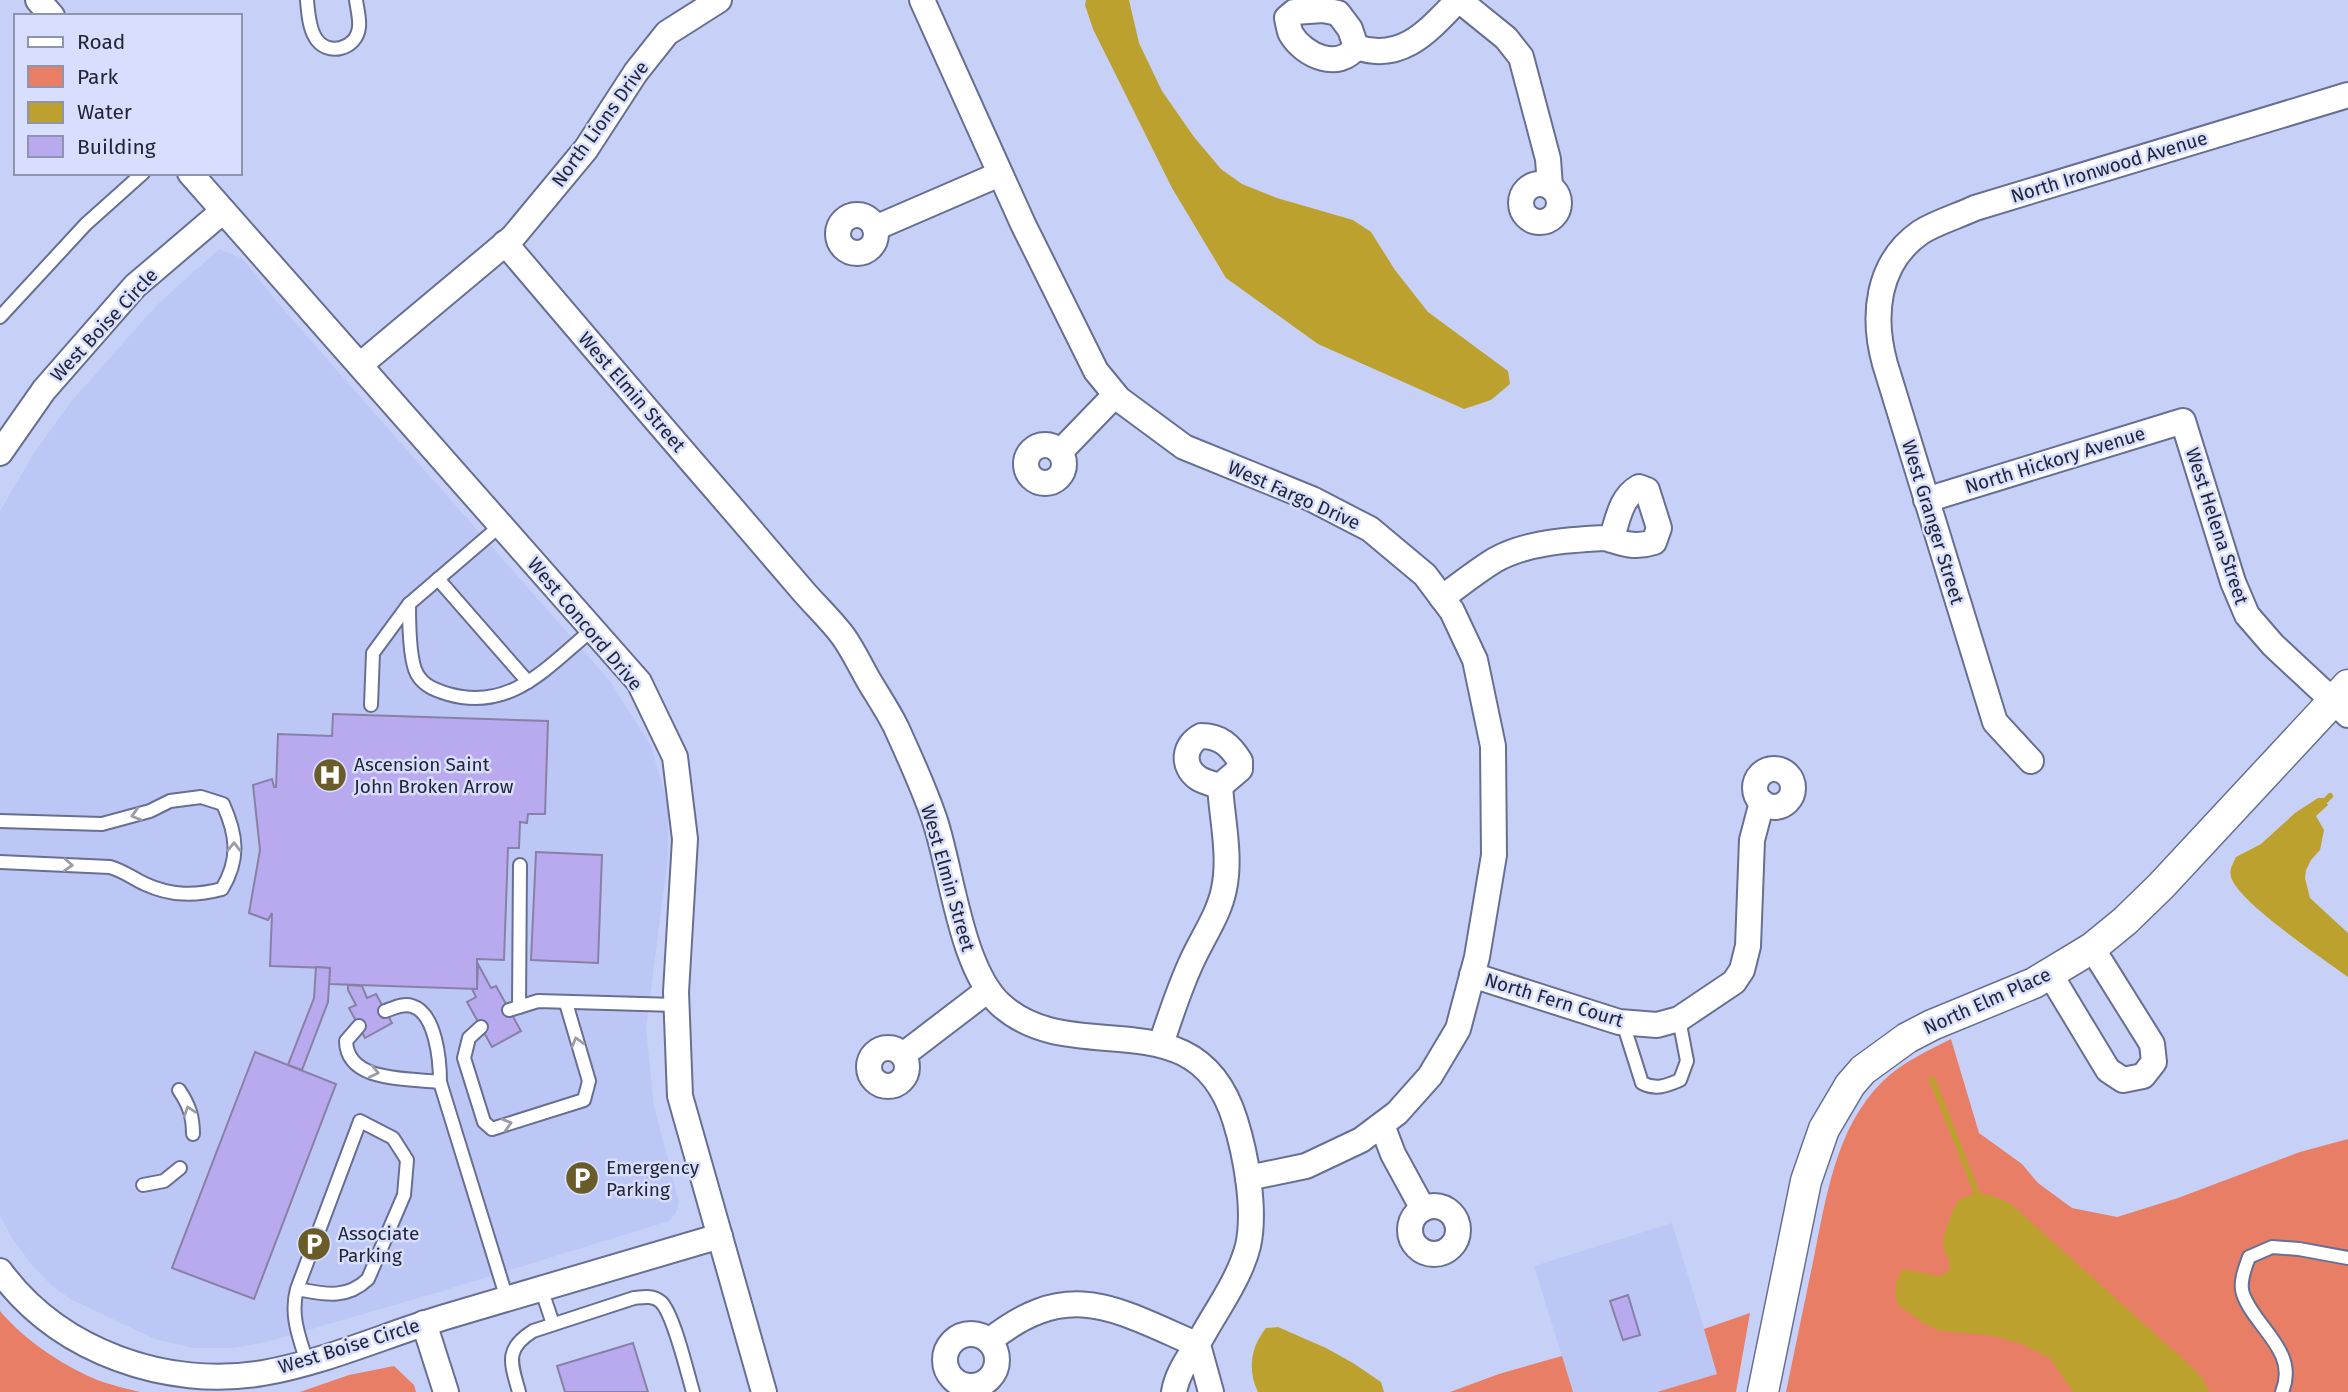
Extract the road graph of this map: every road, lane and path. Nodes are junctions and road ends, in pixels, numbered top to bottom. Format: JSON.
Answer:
{"nodes":[{"id":1,"x":38,"y":0,"type":"edge"},
{"id":2,"x":307,"y":0,"type":"edge"},
{"id":3,"x":356,"y":0,"type":"edge"},
{"id":4,"x":719,"y":0,"type":"edge"},
{"id":5,"x":922,"y":0,"type":"edge"},
{"id":6,"x":1459,"y":0,"type":"edge"},
{"id":7,"x":50,"y":14,"type":"edge"},
{"id":8,"x":1356,"y":47,"type":"dead end"},
{"id":9,"x":2348,"y":95,"type":"edge"},
{"id":10,"x":1000,"y":174,"type":"junction"},
{"id":11,"x":141,"y":175,"type":"edge"},
{"id":12,"x":192,"y":175,"type":"edge"},
{"id":13,"x":1550,"y":187,"type":"dead end"},
{"id":14,"x":223,"y":211,"type":"junction"},
{"id":15,"x":874,"y":228,"type":"dead end"},
{"id":16,"x":505,"y":243,"type":"junction"},
{"id":17,"x":1890,"y":270,"type":"joint"},
{"id":18,"x":0,"y":317,"type":"edge"},
{"id":19,"x":360,"y":365,"type":"junction"},
{"id":20,"x":1115,"y":395,"type":"junction"},
{"id":21,"x":2183,"y":421,"type":"joint"},
{"id":22,"x":1060,"y":452,"type":"dead end"},
{"id":23,"x":0,"y":453,"type":"edge"},
{"id":24,"x":1926,"y":500,"type":"junction"},
{"id":25,"x":501,"y":525,"type":"junction"},
{"id":26,"x":1611,"y":540,"type":"dead end"},
{"id":27,"x":438,"y":579,"type":"junction"},
{"id":28,"x":1442,"y":597,"type":"junction"},
{"id":29,"x":409,"y":604,"type":"junction"},
{"id":30,"x":593,"y":629,"type":"junction"},
{"id":31,"x":527,"y":682,"type":"junction"},
{"id":32,"x":2343,"y":700,"type":"edge"},
{"id":33,"x":371,"y":705,"type":"dead end"},
{"id":34,"x":2031,"y":761,"type":"dead end"},
{"id":35,"x":1220,"y":786,"type":"dead end"},
{"id":36,"x":1762,"y":802,"type":"dead end"},
{"id":37,"x":0,"y":821,"type":"edge"},
{"id":38,"x":0,"y":862,"type":"edge"},
{"id":39,"x":520,"y":865,"type":"dead end"},
{"id":40,"x":2092,"y":948,"type":"junction"},
{"id":41,"x":2050,"y":974,"type":"junction"},
{"id":42,"x":1472,"y":975,"type":"junction"},
{"id":43,"x":988,"y":990,"type":"junction"},
{"id":44,"x":566,"y":1003,"type":"junction"},
{"id":45,"x":676,"y":1005,"type":"junction"},
{"id":46,"x":385,"y":1011,"type":"dead end"},
{"id":47,"x":1679,"y":1019,"type":"junction"},
{"id":48,"x":1623,"y":1023,"type":"junction"},
{"id":49,"x":359,"y":1026,"type":"dead end"},
{"id":50,"x":481,"y":1027,"type":"dead end"},
{"id":51,"x":1161,"y":1044,"type":"junction"},
{"id":52,"x":903,"y":1055,"type":"dead end"},
{"id":53,"x":440,"y":1082,"type":"junction"},
{"id":54,"x":179,"y":1090,"type":"dead end"},
{"id":55,"x":1382,"y":1125,"type":"junction"},
{"id":56,"x":193,"y":1134,"type":"dead end"},
{"id":57,"x":180,"y":1168,"type":"dead end"},
{"id":58,"x":1248,"y":1178,"type":"junction"},
{"id":59,"x":144,"y":1185,"type":"dead end"},
{"id":60,"x":1423,"y":1209,"type":"dead end"},
{"id":61,"x":720,"y":1236,"type":"junction"},
{"id":62,"x":2348,"y":1258,"type":"edge"},
{"id":63,"x":0,"y":1271,"type":"edge"},
{"id":64,"x":541,"y":1288,"type":"junction"},
{"id":65,"x":297,"y":1289,"type":"junction"},
{"id":66,"x":507,"y":1299,"type":"junction"},
{"id":67,"x":424,"y":1323,"type":"junction"},
{"id":68,"x":553,"y":1324,"type":"junction"},
{"id":69,"x":989,"y":1341,"type":"dead end"},
{"id":70,"x":1198,"y":1345,"type":"junction"},
{"id":71,"x":307,"y":1362,"type":"junction"},
{"id":72,"x":446,"y":1392,"type":"edge"},
{"id":73,"x":519,"y":1392,"type":"edge"},
{"id":74,"x":692,"y":1392,"type":"edge"},
{"id":75,"x":764,"y":1392,"type":"edge"},
{"id":76,"x":1174,"y":1392,"type":"edge"},
{"id":77,"x":1211,"y":1392,"type":"edge"},
{"id":78,"x":1763,"y":1392,"type":"edge"},
{"id":79,"x":2282,"y":1392,"type":"edge"}],
"edges":[{"from":1,"to":7,"type":"street"},
{"from":2,"to":3,"type":"lane"},
{"from":4,"to":16,"type":"street","name":"North Lions Drive"},
{"from":5,"to":10,"type":"street","name":"West Fargo Drive"},
{"from":6,"to":8,"type":"street"},
{"from":6,"to":13,"type":"street"},
{"from":9,"to":17,"type":"street","name":"North Ironwood Avenue"},
{"from":10,"to":15,"type":"street"},
{"from":10,"to":20,"type":"street","name":"West Fargo Drive"},
{"from":11,"to":18,"type":"lane"},
{"from":12,"to":14,"type":"street","name":"West Concord Drive"},
{"from":14,"to":19,"type":"street","name":"West Concord Drive"},
{"from":14,"to":23,"type":"street","name":"West Boise Circle"},
{"from":16,"to":19,"type":"street","name":"North Lions Drive"},
{"from":16,"to":43,"type":"street","name":"West Elmin Street"},
{"from":17,"to":24,"type":"street","name":"West Granger Street"},
{"from":19,"to":25,"type":"street","name":"West Concord Drive"},
{"from":20,"to":22,"type":"street"},
{"from":20,"to":28,"type":"street","name":"West Fargo Drive"},
{"from":21,"to":24,"type":"street","name":"North Hickory Avenue"},
{"from":21,"to":32,"type":"street","name":"West Helena Street"},
{"from":24,"to":34,"type":"street","name":"West Granger Street"},
{"from":25,"to":27,"type":"lane"},
{"from":25,"to":30,"type":"street","name":"West Concord Drive"},
{"from":26,"to":28,"type":"street"},
{"from":27,"to":29,"type":"lane"},
{"from":27,"to":31,"type":"lane"},
{"from":28,"to":42,"type":"street","name":"West Fargo Drive"},
{"from":29,"to":31,"type":"lane"},
{"from":29,"to":33,"type":"lane"},
{"from":30,"to":31,"type":"lane"},
{"from":30,"to":45,"type":"street","name":"West Concord Drive"},
{"from":32,"to":40,"type":"street","name":"North Elm Place"},
{"from":35,"to":51,"type":"street"},
{"from":36,"to":47,"type":"street","name":"North Fern Court"},
{"from":38,"to":37,"type":"lane","one_way":true},
{"from":39,"to":44,"type":"lane"},
{"from":40,"to":41,"type":"street","name":"North Elm Place"},
{"from":40,"to":41,"type":"street"},
{"from":41,"to":78,"type":"street","name":"North Elm Place"},
{"from":42,"to":48,"type":"street","name":"North Fern Court"},
{"from":42,"to":55,"type":"street","name":"West Fargo Drive"},
{"from":43,"to":51,"type":"street","name":"West Elmin Street"},
{"from":43,"to":52,"type":"street"},
{"from":44,"to":45,"type":"lane"},
{"from":50,"to":44,"type":"lane","one_way":true},
{"from":45,"to":61,"type":"street","name":"West Concord Drive"},
{"from":46,"to":53,"type":"lane"},
{"from":47,"to":48,"type":"street","name":"North Fern Court"},
{"from":47,"to":48,"type":"lane"},
{"from":49,"to":53,"type":"lane","one_way":true},
{"from":51,"to":58,"type":"street","name":"West Elmin Street"},
{"from":53,"to":66,"type":"lane"},
{"from":56,"to":54,"type":"lane","one_way":true},
{"from":55,"to":58,"type":"street","name":"West Fargo Drive"},
{"from":55,"to":60,"type":"street"},
{"from":57,"to":59,"type":"lane"},
{"from":58,"to":70,"type":"street","name":"West Elmin Street"},
{"from":61,"to":64,"type":"street","name":"West Boise Circle"},
{"from":61,"to":75,"type":"street","name":"West Concord Drive"},
{"from":62,"to":79,"type":"lane"},
{"from":63,"to":71,"type":"street","name":"West Boise Circle"},
{"from":64,"to":66,"type":"street","name":"West Boise Circle"},
{"from":64,"to":68,"type":"lane"},
{"from":65,"to":65,"type":"lane"},
{"from":65,"to":71,"type":"lane"},
{"from":66,"to":67,"type":"street","name":"West Boise Circle"},
{"from":67,"to":71,"type":"street","name":"West Boise Circle"},
{"from":67,"to":72,"type":"street"},
{"from":68,"to":73,"type":"lane"},
{"from":68,"to":74,"type":"lane"},
{"from":69,"to":70,"type":"street"},
{"from":70,"to":76,"type":"street","name":"West Elmin Street"},
{"from":70,"to":77,"type":"street"}]}
